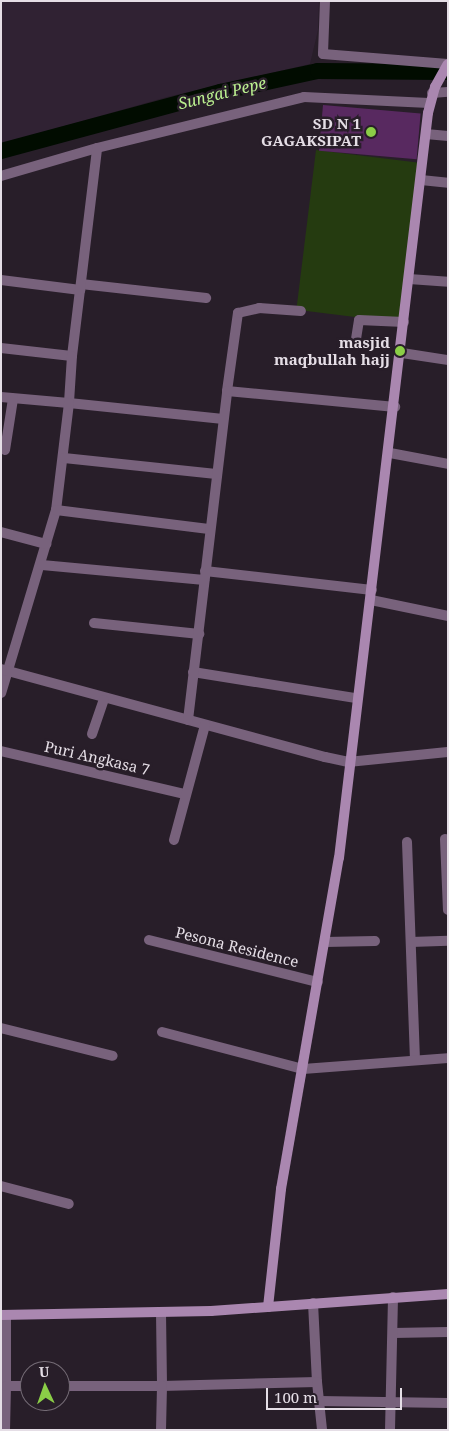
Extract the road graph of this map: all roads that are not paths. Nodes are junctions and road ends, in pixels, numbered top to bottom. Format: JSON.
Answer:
{"nodes":[{"id":1,"x":325,"y":1,"type":"edge"},
{"id":2,"x":446,"y":66,"type":"edge"},
{"id":3,"x":448,"y":92,"type":"edge"},
{"id":4,"x":432,"y":94,"type":"junction"},
{"id":5,"x":426,"y":134,"type":"junction"},
{"id":6,"x":448,"y":136,"type":"edge"},
{"id":7,"x":97,"y":148,"type":"junction"},
{"id":8,"x":1,"y":176,"type":"edge"},
{"id":9,"x":421,"y":180,"type":"junction"},
{"id":10,"x":448,"y":183,"type":"edge"},
{"id":11,"x":409,"y":279,"type":"junction"},
{"id":12,"x":1,"y":280,"type":"edge"},
{"id":13,"x":448,"y":282,"type":"edge"},
{"id":14,"x":80,"y":287,"type":"junction"},
{"id":15,"x":206,"y":298,"type":"dead end"},
{"id":16,"x":301,"y":312,"type":"dead end"},
{"id":17,"x":404,"y":322,"type":"junction"},
{"id":18,"x":356,"y":339,"type":"dead end"},
{"id":19,"x":1,"y":348,"type":"edge"},
{"id":20,"x":402,"y":353,"type":"junction"},
{"id":21,"x":72,"y":356,"type":"junction"},
{"id":22,"x":448,"y":360,"type":"edge"},
{"id":23,"x":228,"y":390,"type":"junction"},
{"id":24,"x":1,"y":396,"type":"edge"},
{"id":25,"x":13,"y":399,"type":"junction"},
{"id":26,"x":69,"y":404,"type":"junction"},
{"id":27,"x":395,"y":407,"type":"junction"},
{"id":28,"x":223,"y":419,"type":"junction"},
{"id":29,"x":5,"y":450,"type":"dead end"},
{"id":30,"x":390,"y":454,"type":"junction"},
{"id":31,"x":64,"y":458,"type":"junction"},
{"id":32,"x":448,"y":464,"type":"edge"},
{"id":33,"x":216,"y":474,"type":"junction"},
{"id":34,"x":56,"y":510,"type":"junction"},
{"id":35,"x":209,"y":529,"type":"junction"},
{"id":36,"x":1,"y":532,"type":"edge"},
{"id":37,"x":46,"y":544,"type":"junction"},
{"id":38,"x":42,"y":565,"type":"junction"},
{"id":39,"x":204,"y":575,"type":"junction"},
{"id":40,"x":372,"y":590,"type":"junction"},
{"id":41,"x":371,"y":600,"type":"junction"},
{"id":42,"x":448,"y":616,"type":"edge"},
{"id":43,"x":94,"y":623,"type":"dead end"},
{"id":44,"x":198,"y":634,"type":"junction"},
{"id":45,"x":5,"y":671,"type":"edge"},
{"id":46,"x":193,"y":672,"type":"junction"},
{"id":47,"x":1,"y":693,"type":"edge"},
{"id":48,"x":356,"y":698,"type":"junction"},
{"id":49,"x":104,"y":700,"type":"junction"},
{"id":50,"x":188,"y":720,"type":"junction"},
{"id":51,"x":205,"y":725,"type":"junction"},
{"id":52,"x":92,"y":734,"type":"dead end"},
{"id":53,"x":1,"y":751,"type":"edge"},
{"id":54,"x":448,"y":752,"type":"edge"},
{"id":55,"x":348,"y":762,"type":"junction"},
{"id":56,"x":186,"y":794,"type":"junction"},
{"id":57,"x":445,"y":839,"type":"dead end"},
{"id":58,"x":174,"y":840,"type":"dead end"},
{"id":59,"x":408,"y":842,"type":"dead end"},
{"id":60,"x":448,"y":910,"type":"edge"},
{"id":61,"x":149,"y":940,"type":"dead end"},
{"id":62,"x":375,"y":941,"type":"dead end"},
{"id":63,"x":448,"y":941,"type":"edge"},
{"id":64,"x":325,"y":942,"type":"junction"},
{"id":65,"x":411,"y":942,"type":"junction"},
{"id":66,"x":318,"y":982,"type":"junction"},
{"id":67,"x":1,"y":1028,"type":"edge"},
{"id":68,"x":162,"y":1032,"type":"dead end"},
{"id":69,"x":113,"y":1056,"type":"dead end"},
{"id":70,"x":448,"y":1058,"type":"edge"},
{"id":71,"x":414,"y":1060,"type":"junction"},
{"id":72,"x":303,"y":1069,"type":"junction"},
{"id":73,"x":1,"y":1186,"type":"edge"},
{"id":74,"x":69,"y":1204,"type":"dead end"},
{"id":75,"x":448,"y":1294,"type":"edge"},
{"id":76,"x":393,"y":1296,"type":"junction"},
{"id":77,"x":313,"y":1303,"type":"junction"},
{"id":78,"x":268,"y":1307,"type":"junction"},
{"id":79,"x":161,"y":1313,"type":"junction"},
{"id":80,"x":3,"y":1315,"type":"edge"},
{"id":81,"x":448,"y":1332,"type":"edge"},
{"id":82,"x":393,"y":1333,"type":"junction"},
{"id":83,"x":317,"y":1382,"type":"junction"},
{"id":84,"x":3,"y":1386,"type":"edge"},
{"id":85,"x":20,"y":1386,"type":"edge"},
{"id":86,"x":70,"y":1386,"type":"edge"},
{"id":87,"x":162,"y":1386,"type":"junction"},
{"id":88,"x":319,"y":1401,"type":"junction"},
{"id":89,"x":391,"y":1402,"type":"junction"},
{"id":90,"x":448,"y":1403,"type":"edge"},
{"id":91,"x":5,"y":1430,"type":"edge"},
{"id":92,"x":161,"y":1430,"type":"edge"},
{"id":93,"x":322,"y":1430,"type":"edge"},
{"id":94,"x":390,"y":1430,"type":"edge"}],
"edges":[{"from":1,"to":2,"type":"street"},
{"from":2,"to":4,"type":"main road"},
{"from":3,"to":4,"type":"street"},
{"from":4,"to":5,"type":"main road"},
{"from":4,"to":7,"type":"street"},
{"from":5,"to":6,"type":"street"},
{"from":5,"to":9,"type":"main road"},
{"from":7,"to":8,"type":"street"},
{"from":7,"to":14,"type":"street"},
{"from":9,"to":10,"type":"street"},
{"from":9,"to":11,"type":"main road"},
{"from":11,"to":13,"type":"street"},
{"from":11,"to":17,"type":"main road"},
{"from":12,"to":14,"type":"street"},
{"from":14,"to":15,"type":"street"},
{"from":14,"to":21,"type":"street"},
{"from":16,"to":23,"type":"street"},
{"from":17,"to":18,"type":"street"},
{"from":17,"to":20,"type":"main road"},
{"from":19,"to":21,"type":"street"},
{"from":20,"to":22,"type":"street"},
{"from":20,"to":27,"type":"main road"},
{"from":21,"to":26,"type":"street"},
{"from":23,"to":27,"type":"street"},
{"from":23,"to":28,"type":"street"},
{"from":24,"to":25,"type":"street"},
{"from":25,"to":26,"type":"street"},
{"from":25,"to":29,"type":"street"},
{"from":26,"to":28,"type":"street"},
{"from":26,"to":31,"type":"street"},
{"from":27,"to":30,"type":"main road"},
{"from":28,"to":33,"type":"street"},
{"from":30,"to":32,"type":"street"},
{"from":30,"to":40,"type":"main road"},
{"from":31,"to":33,"type":"street"},
{"from":31,"to":34,"type":"street"},
{"from":33,"to":35,"type":"street"},
{"from":34,"to":35,"type":"street"},
{"from":34,"to":37,"type":"street"},
{"from":35,"to":39,"type":"street"},
{"from":36,"to":37,"type":"street"},
{"from":37,"to":38,"type":"street"},
{"from":38,"to":39,"type":"street"},
{"from":38,"to":45,"type":"street"},
{"from":39,"to":40,"type":"street"},
{"from":39,"to":44,"type":"street"},
{"from":40,"to":41,"type":"main road"},
{"from":41,"to":42,"type":"street"},
{"from":41,"to":48,"type":"main road"},
{"from":43,"to":44,"type":"street"},
{"from":44,"to":46,"type":"street"},
{"from":45,"to":47,"type":"street"},
{"from":45,"to":49,"type":"street"},
{"from":46,"to":48,"type":"street"},
{"from":46,"to":50,"type":"street"},
{"from":48,"to":55,"type":"main road"},
{"from":49,"to":50,"type":"street"},
{"from":49,"to":52,"type":"street"},
{"from":50,"to":51,"type":"street"},
{"from":51,"to":55,"type":"street"},
{"from":51,"to":56,"type":"street"},
{"from":53,"to":56,"type":"street","name":"Puri Angkasa 7"},
{"from":54,"to":55,"type":"street"},
{"from":55,"to":64,"type":"main road"},
{"from":56,"to":58,"type":"street"},
{"from":57,"to":60,"type":"street"},
{"from":59,"to":65,"type":"street"},
{"from":61,"to":66,"type":"street","name":"Pesona Residence"},
{"from":62,"to":64,"type":"street"},
{"from":63,"to":65,"type":"street"},
{"from":64,"to":66,"type":"main road"},
{"from":65,"to":71,"type":"street"},
{"from":66,"to":72,"type":"main road"},
{"from":67,"to":69,"type":"street"},
{"from":68,"to":72,"type":"street"},
{"from":70,"to":71,"type":"street"},
{"from":71,"to":72,"type":"street"},
{"from":72,"to":78,"type":"main road"},
{"from":73,"to":74,"type":"street"},
{"from":75,"to":76,"type":"main road"},
{"from":76,"to":77,"type":"main road"},
{"from":76,"to":82,"type":"street"},
{"from":77,"to":78,"type":"main road"},
{"from":77,"to":83,"type":"street"},
{"from":78,"to":79,"type":"main road"},
{"from":79,"to":80,"type":"main road"},
{"from":79,"to":87,"type":"street"},
{"from":80,"to":84,"type":"street"},
{"from":81,"to":82,"type":"street"},
{"from":82,"to":89,"type":"street"},
{"from":83,"to":87,"type":"street"},
{"from":83,"to":88,"type":"street"},
{"from":84,"to":85,"type":"street"},
{"from":84,"to":91,"type":"street"},
{"from":86,"to":87,"type":"street"},
{"from":87,"to":92,"type":"street"},
{"from":88,"to":89,"type":"street"},
{"from":88,"to":93,"type":"street"},
{"from":89,"to":90,"type":"street"},
{"from":89,"to":94,"type":"street"}]}
